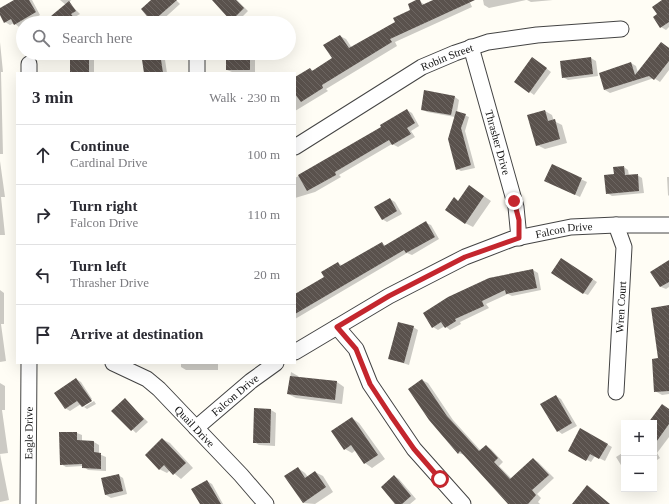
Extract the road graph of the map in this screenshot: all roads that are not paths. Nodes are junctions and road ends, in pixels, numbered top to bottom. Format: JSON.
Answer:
{"nodes":[{"id":1,"x":621,"y":29,"type":"dead end"},
{"id":2,"x":471,"y":47,"type":"junction"},
{"id":3,"x":197,"y":60,"type":"edge"},
{"id":4,"x":197,"y":72,"type":"edge"},
{"id":5,"x":296,"y":146,"type":"edge"},
{"id":6,"x":616,"y":225,"type":"junction"},
{"id":7,"x":669,"y":225,"type":"edge"},
{"id":8,"x":519,"y":238,"type":"junction"},
{"id":9,"x":337,"y":327,"type":"junction"},
{"id":10,"x":296,"y":351,"type":"edge"},
{"id":11,"x":28,"y":364,"type":"edge"},
{"id":12,"x":115,"y":364,"type":"edge"},
{"id":13,"x":275,"y":364,"type":"edge"},
{"id":14,"x":616,"y":392,"type":"dead end"},
{"id":15,"x":196,"y":428,"type":"junction"},
{"id":16,"x":28,"y":504,"type":"edge"},
{"id":17,"x":266,"y":504,"type":"edge"},
{"id":18,"x":463,"y":504,"type":"edge"}],
"edges":[{"from":1,"to":2,"type":"street","name":"Robin Street"},
{"from":2,"to":5,"type":"street","name":"Robin Street"},
{"from":2,"to":8,"type":"street","name":"Thrasher Drive"},
{"from":3,"to":4,"type":"street"},
{"from":6,"to":7,"type":"street","name":"Falcon Drive"},
{"from":6,"to":8,"type":"street","name":"Falcon Drive"},
{"from":6,"to":14,"type":"street","name":"Wren Court"},
{"from":8,"to":9,"type":"street","name":"Falcon Drive"},
{"from":9,"to":10,"type":"street","name":"Falcon Drive"},
{"from":9,"to":18,"type":"street"},
{"from":11,"to":16,"type":"street","name":"Eagle Drive"},
{"from":12,"to":15,"type":"street","name":"Quail Drive"},
{"from":13,"to":15,"type":"street","name":"Falcon Drive"},
{"from":15,"to":17,"type":"street","name":"Quail Drive"}]}
